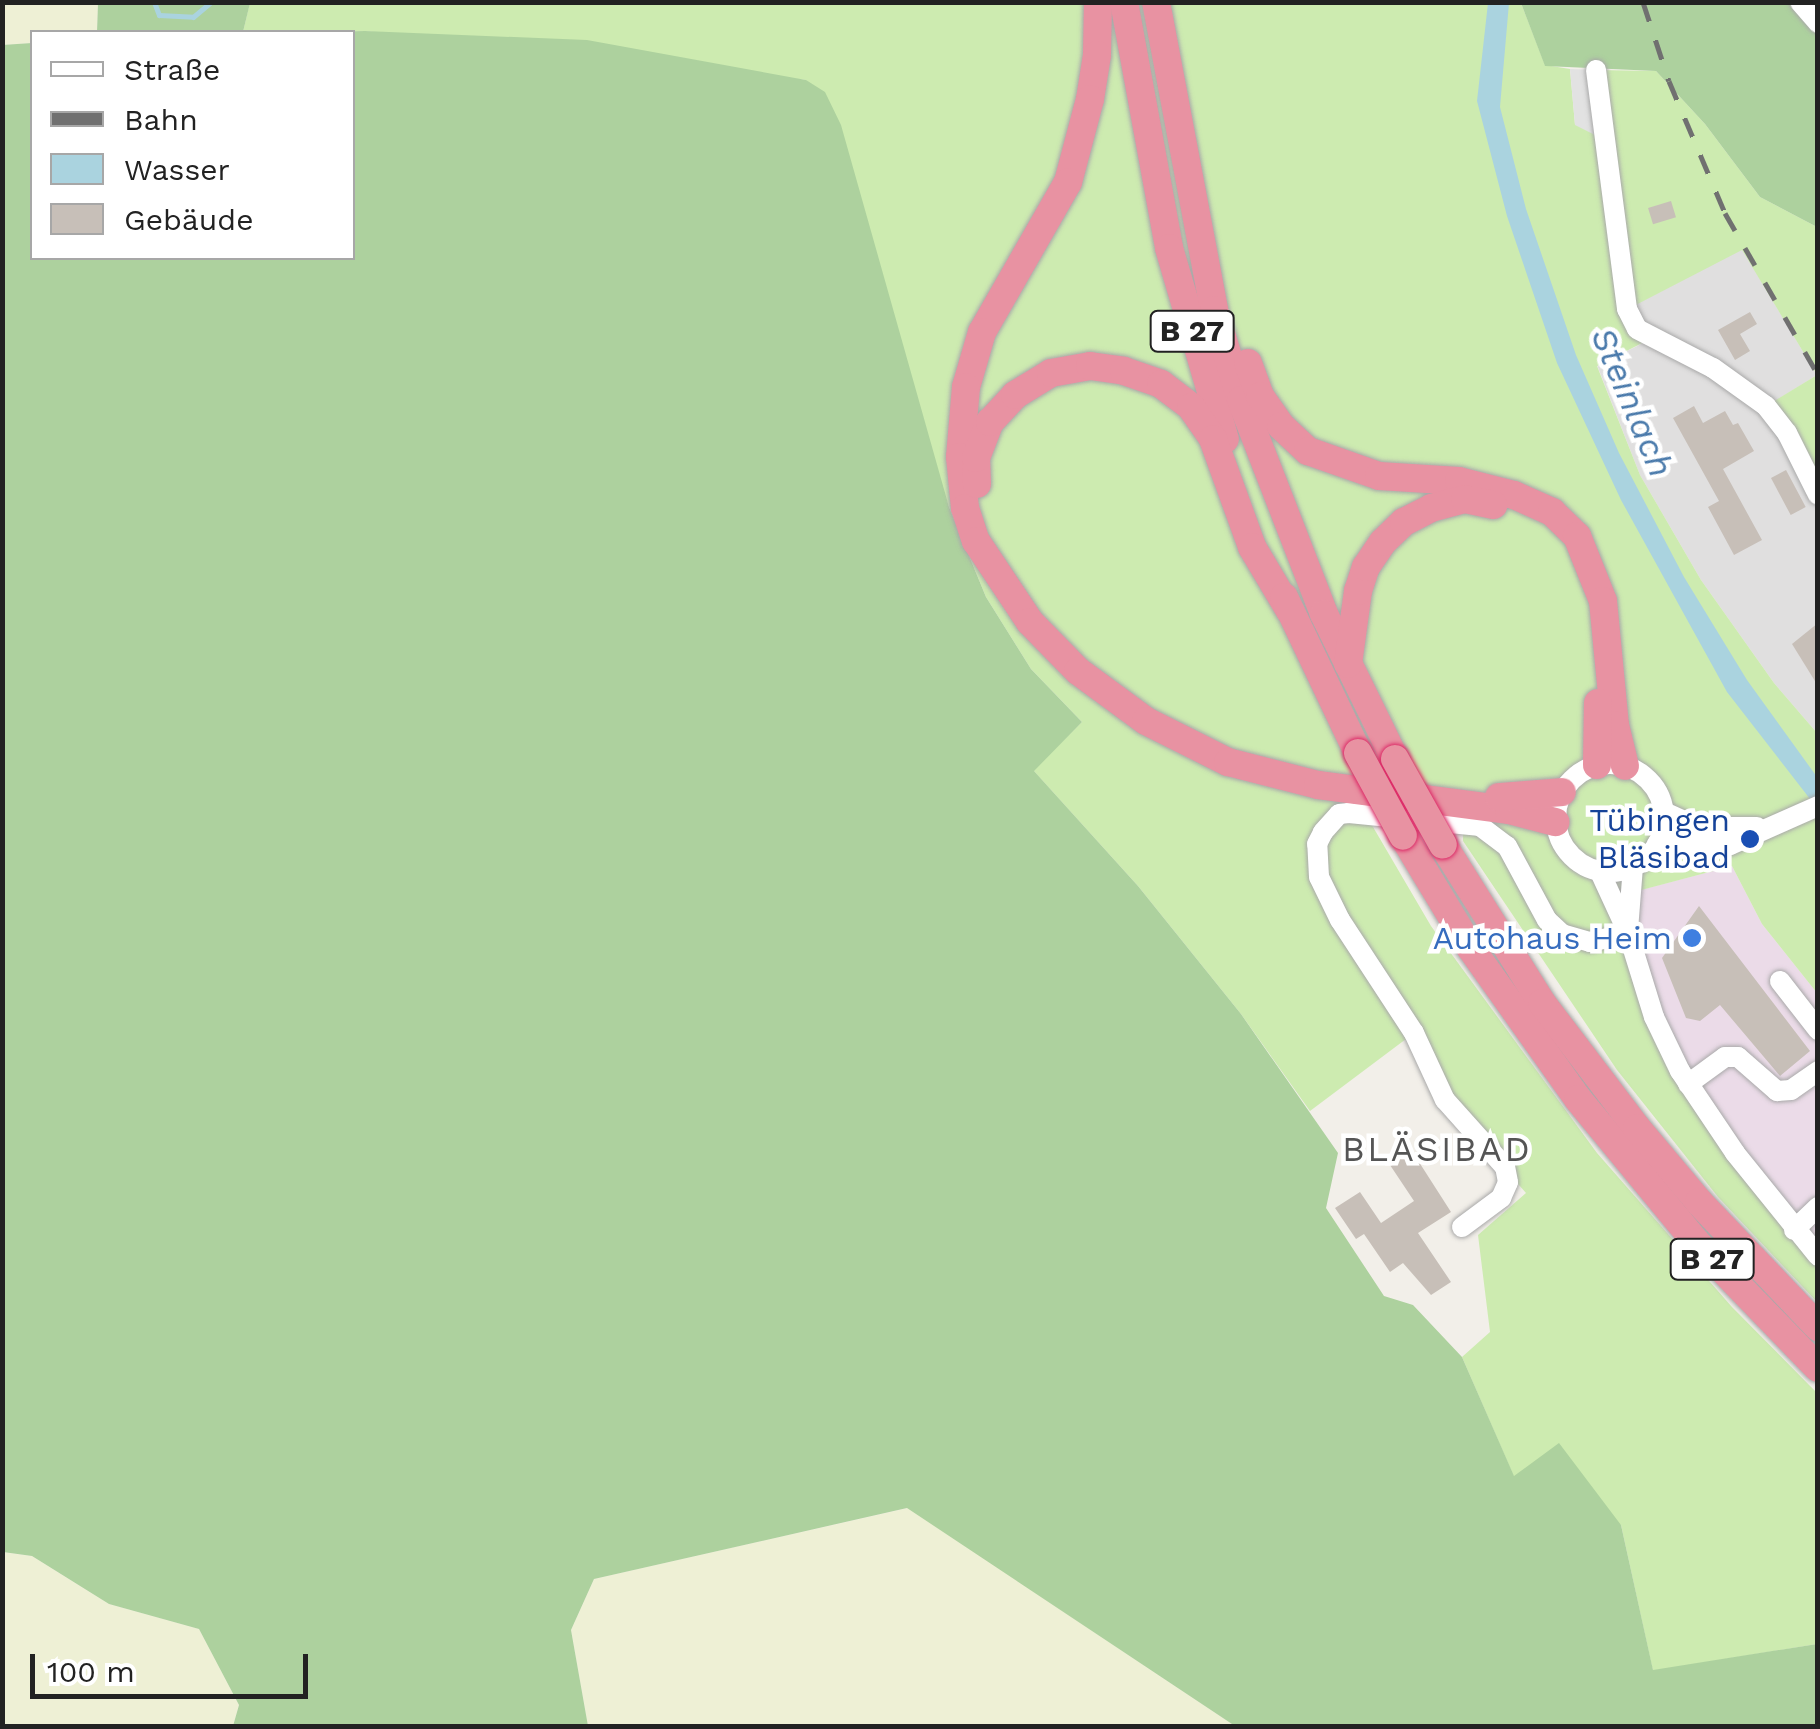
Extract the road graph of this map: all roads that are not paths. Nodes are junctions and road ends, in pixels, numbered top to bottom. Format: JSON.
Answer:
{"nodes":[{"id":1,"x":1098,"y":2,"type":"edge"},
{"id":2,"x":1124,"y":2,"type":"edge"},
{"id":3,"x":1156,"y":2,"type":"edge"},
{"id":4,"x":1800,"y":2,"type":"edge"},
{"id":5,"x":1818,"y":23,"type":"edge"},
{"id":6,"x":1596,"y":70,"type":"dead end"},
{"id":7,"x":1196,"y":220,"type":"junction"},
{"id":8,"x":1818,"y":495,"type":"edge"},
{"id":9,"x":1290,"y":611,"type":"junction"},
{"id":10,"x":1348,"y":665,"type":"junction"},
{"id":11,"x":1596,"y":765,"type":"junction"},
{"id":12,"x":1625,"y":766,"type":"junction"},
{"id":13,"x":1562,"y":792,"type":"junction"},
{"id":14,"x":1818,"y":806,"type":"edge"},
{"id":15,"x":1664,"y":812,"type":"junction"},
{"id":16,"x":1555,"y":822,"type":"junction"},
{"id":17,"x":1784,"y":822,"type":"junction"},
{"id":18,"x":1657,"y":844,"type":"junction"},
{"id":19,"x":1633,"y":867,"type":"junction"},
{"id":20,"x":1600,"y":872,"type":"junction"},
{"id":21,"x":1628,"y":933,"type":"junction"},
{"id":22,"x":1780,"y":981,"type":"dead end"},
{"id":23,"x":1818,"y":1030,"type":"edge"},
{"id":24,"x":1818,"y":1071,"type":"edge"},
{"id":25,"x":1688,"y":1084,"type":"junction"},
{"id":26,"x":1818,"y":1207,"type":"edge"},
{"id":27,"x":1462,"y":1227,"type":"dead end"},
{"id":28,"x":1794,"y":1230,"type":"junction"},
{"id":29,"x":1818,"y":1256,"type":"edge"},
{"id":30,"x":1818,"y":1327,"type":"edge"},
{"id":31,"x":1818,"y":1368,"type":"edge"}],
"edges":[{"from":1,"to":16,"type":"highway"},
{"from":2,"to":9,"type":"highway","number":"B 27"},
{"from":3,"to":7,"type":"highway","number":"B 27"},
{"from":4,"to":5,"type":"street"},
{"from":6,"to":8,"type":"street"},
{"from":7,"to":10,"type":"highway","number":"B 27"},
{"from":7,"to":12,"type":"highway"},
{"from":9,"to":13,"type":"highway"},
{"from":9,"to":31,"type":"highway","number":"B 27","bridge":true},
{"from":10,"to":11,"type":"highway"},
{"from":10,"to":30,"type":"highway","number":"B 27","bridge":true},
{"from":11,"to":12,"type":"street"},
{"from":11,"to":13,"type":"street"},
{"from":12,"to":15,"type":"street"},
{"from":13,"to":16,"type":"street"},
{"from":14,"to":17,"type":"street"},
{"from":15,"to":17,"type":"street"},
{"from":15,"to":18,"type":"street"},
{"from":16,"to":20,"type":"street"},
{"from":17,"to":18,"type":"street"},
{"from":18,"to":19,"type":"street"},
{"from":19,"to":20,"type":"street"},
{"from":19,"to":21,"type":"street"},
{"from":20,"to":21,"type":"street"},
{"from":21,"to":25,"type":"street"},
{"from":21,"to":27,"type":"street"},
{"from":22,"to":23,"type":"street"},
{"from":24,"to":25,"type":"street"},
{"from":25,"to":28,"type":"street"},
{"from":26,"to":28,"type":"street"},
{"from":28,"to":29,"type":"street"}]}
